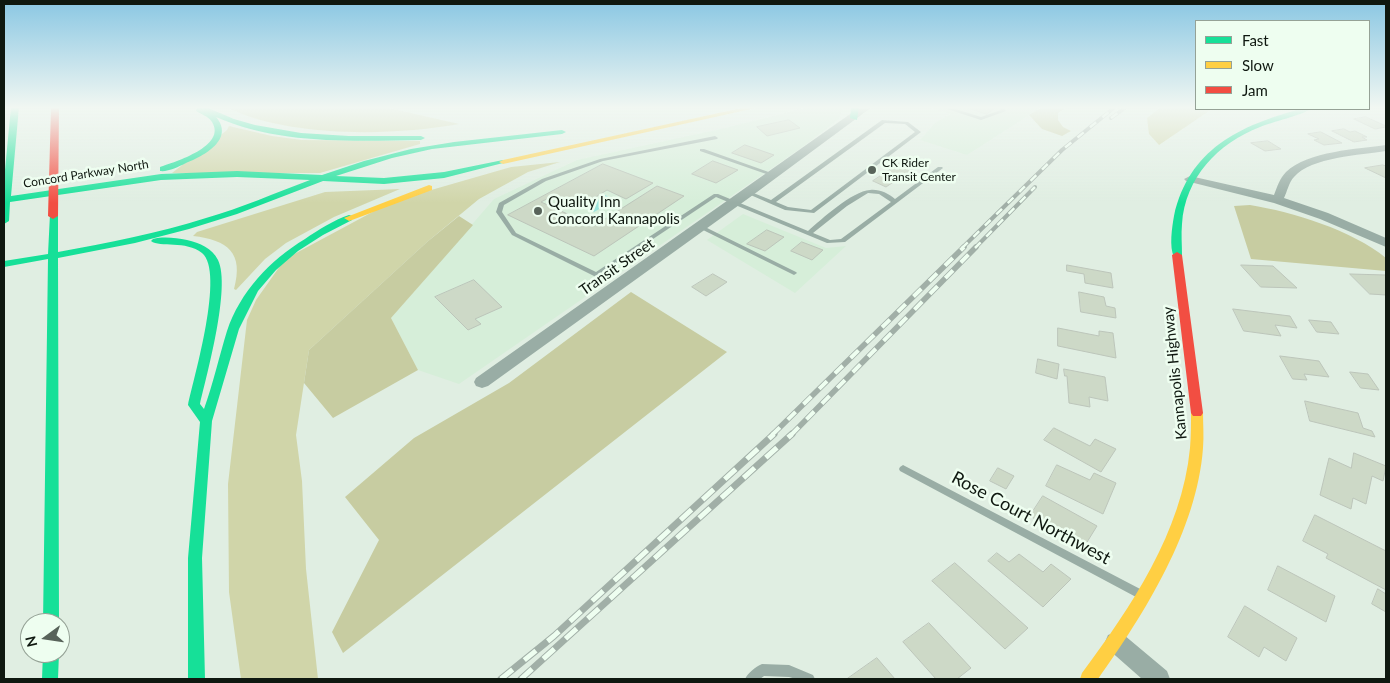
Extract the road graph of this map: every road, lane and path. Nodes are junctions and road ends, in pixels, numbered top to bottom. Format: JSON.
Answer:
{"nodes":[{"id":1,"x":12,"y":139,"type":"edge"},
{"id":2,"x":54,"y":139,"type":"edge"},
{"id":3,"x":216,"y":139,"type":"edge"},
{"id":4,"x":495,"y":139,"type":"edge"},
{"id":5,"x":607,"y":139,"type":"edge"},
{"id":6,"x":711,"y":139,"type":"edge"},
{"id":7,"x":820,"y":139,"type":"edge"},
{"id":8,"x":859,"y":139,"type":"edge"},
{"id":9,"x":909,"y":139,"type":"edge"},
{"id":10,"x":1227,"y":139,"type":"edge"},
{"id":11,"x":1386,"y":148,"type":"edge"},
{"id":12,"x":702,"y":150,"type":"dead end"},
{"id":13,"x":506,"y":162,"type":"junction"},
{"id":14,"x":940,"y":168,"type":"dead end"},
{"id":15,"x":774,"y":175,"type":"junction"},
{"id":16,"x":322,"y":178,"type":"junction"},
{"id":17,"x":1190,"y":179,"type":"junction"},
{"id":18,"x":86,"y":187,"type":"junction"},
{"id":19,"x":749,"y":193,"type":"junction"},
{"id":20,"x":4,"y":200,"type":"edge"},
{"id":21,"x":1278,"y":200,"type":"junction"},
{"id":22,"x":772,"y":202,"type":"junction"},
{"id":23,"x":894,"y":202,"type":"junction"},
{"id":24,"x":736,"y":203,"type":"junction"},
{"id":25,"x":4,"y":221,"type":"edge"},
{"id":26,"x":701,"y":227,"type":"junction"},
{"id":27,"x":809,"y":234,"type":"junction"},
{"id":28,"x":124,"y":243,"type":"junction"},
{"id":29,"x":1386,"y":244,"type":"edge"},
{"id":30,"x":4,"y":264,"type":"edge"},
{"id":31,"x":794,"y":273,"type":"dead end"},
{"id":32,"x":482,"y":382,"type":"dead end"},
{"id":33,"x":206,"y":421,"type":"junction"},
{"id":34,"x":903,"y":469,"type":"dead end"},
{"id":35,"x":1144,"y":597,"type":"junction"},
{"id":36,"x":51,"y":613,"type":"edge"},
{"id":37,"x":1116,"y":642,"type":"junction"},
{"id":38,"x":50,"y":663,"type":"edge"},
{"id":39,"x":1155,"y":675,"type":"edge"},
{"id":40,"x":50,"y":679,"type":"edge"},
{"id":41,"x":196,"y":679,"type":"edge"},
{"id":42,"x":751,"y":679,"type":"edge"},
{"id":43,"x":809,"y":679,"type":"edge"},
{"id":44,"x":1088,"y":679,"type":"edge"}],
"edges":[{"from":1,"to":25,"type":"main road"},
{"from":2,"to":36,"type":"main road"},
{"from":3,"to":18,"type":"main road"},
{"from":4,"to":16,"type":"main road","name":"Concord Parkway North"},
{"from":5,"to":13,"type":"main road","name":"Concord Parkway North"},
{"from":6,"to":24,"type":"lane"},
{"from":7,"to":15,"type":"street","name":"Transit Street"},
{"from":8,"to":22,"type":"lane"},
{"from":9,"to":22,"type":"lane"},
{"from":10,"to":17,"type":"main road","name":"Kannapolis Highway"},
{"from":11,"to":21,"type":"street"},
{"from":12,"to":15,"type":"lane"},
{"from":13,"to":16,"type":"main road","name":"Concord Parkway North"},
{"from":13,"to":33,"type":"main road"},
{"from":14,"to":23,"type":"lane"},
{"from":15,"to":19,"type":"street","name":"Transit Street"},
{"from":16,"to":18,"type":"main road","name":"Concord Parkway North"},
{"from":16,"to":28,"type":"main road","name":"Concord Parkway North"},
{"from":17,"to":21,"type":"street"},
{"from":17,"to":35,"type":"main road","name":"Kannapolis Highway"},
{"from":18,"to":20,"type":"main road","name":"Concord Parkway North"},
{"from":19,"to":22,"type":"lane"},
{"from":19,"to":24,"type":"street","name":"Transit Street"},
{"from":21,"to":29,"type":"street"},
{"from":23,"to":27,"type":"lane"},
{"from":23,"to":27,"type":"lane"},
{"from":24,"to":26,"type":"street","name":"Transit Street"},
{"from":24,"to":27,"type":"lane"},
{"from":26,"to":31,"type":"lane"},
{"from":26,"to":32,"type":"street","name":"Transit Street"},
{"from":28,"to":30,"type":"main road"},
{"from":28,"to":33,"type":"main road"},
{"from":33,"to":41,"type":"main road"},
{"from":34,"to":35,"type":"lane","name":"Rose Court Northwest"},
{"from":35,"to":37,"type":"main road","name":"Kannapolis Highway"},
{"from":37,"to":39,"type":"street"},
{"from":37,"to":44,"type":"main road","name":"Kannapolis Highway"},
{"from":38,"to":40,"type":"main road"},
{"from":42,"to":43,"type":"lane"}]}
